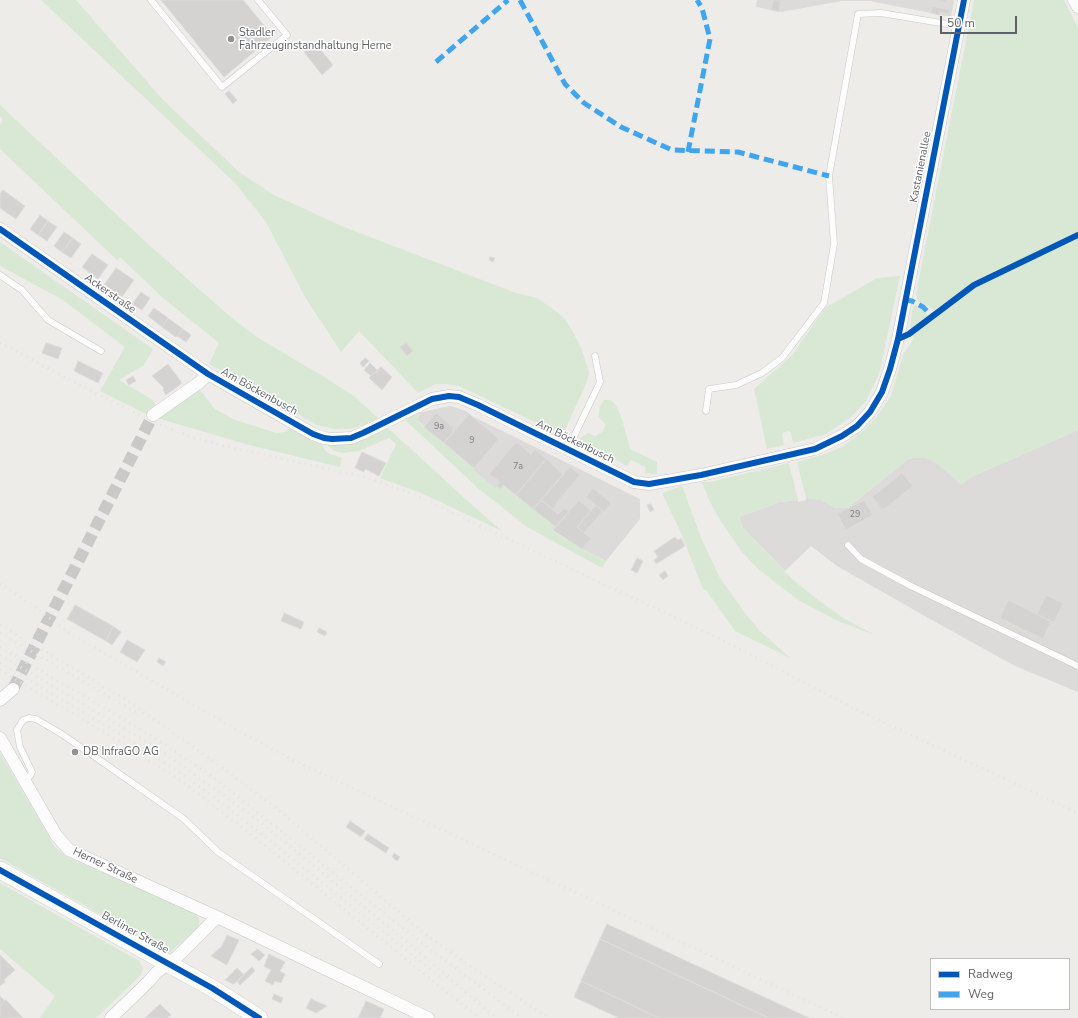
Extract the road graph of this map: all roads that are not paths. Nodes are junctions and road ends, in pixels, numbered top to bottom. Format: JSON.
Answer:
{"nodes":[{"id":1,"x":151,"y":0,"type":"edge"},
{"id":2,"x":258,"y":0,"type":"edge"},
{"id":3,"x":964,"y":0,"type":"edge"},
{"id":4,"x":1074,"y":0,"type":"edge"},
{"id":5,"x":1078,"y":7,"type":"edge"},
{"id":6,"x":959,"y":26,"type":"junction"},
{"id":7,"x":0,"y":229,"type":"edge"},
{"id":8,"x":0,"y":275,"type":"edge"},
{"id":9,"x":898,"y":339,"type":"joint"},
{"id":10,"x":101,"y":351,"type":"dead end"},
{"id":11,"x":595,"y":356,"type":"dead end"},
{"id":12,"x":208,"y":374,"type":"junction"},
{"id":13,"x":706,"y":411,"type":"dead end"},
{"id":14,"x":153,"y":415,"type":"tunnel mouth"},
{"id":15,"x":568,"y":448,"type":"junction"},
{"id":16,"x":848,"y":545,"type":"dead end"},
{"id":17,"x":1078,"y":666,"type":"edge"},
{"id":18,"x":13,"y":689,"type":"tunnel mouth"},
{"id":19,"x":0,"y":700,"type":"edge"},
{"id":20,"x":0,"y":738,"type":"edge"},
{"id":21,"x":25,"y":781,"type":"junction"},
{"id":22,"x":0,"y":870,"type":"edge"},
{"id":23,"x":217,"y":917,"type":"junction"},
{"id":24,"x":168,"y":963,"type":"junction"},
{"id":25,"x":379,"y":964,"type":"dead end"},
{"id":26,"x":111,"y":1018,"type":"edge"},
{"id":27,"x":259,"y":1018,"type":"edge"},
{"id":28,"x":428,"y":1018,"type":"edge"}],
"edges":[{"from":1,"to":2,"type":"lane"},
{"from":3,"to":6,"type":"street","name":"Kastanienallee"},
{"from":4,"to":5,"type":"street"},
{"from":6,"to":9,"type":"street","name":"Kastanienallee"},
{"from":6,"to":13,"type":"lane"},
{"from":7,"to":12,"type":"street","name":"Ackerstraße"},
{"from":8,"to":10,"type":"lane"},
{"from":9,"to":15,"type":"street","name":"Am Böckenbusch"},
{"from":11,"to":15,"type":"lane"},
{"from":12,"to":14,"type":"street"},
{"from":12,"to":15,"type":"street","name":"Am Böckenbusch"},
{"from":16,"to":17,"type":"lane"},
{"from":18,"to":19,"type":"street"},
{"from":20,"to":21,"type":"street","name":"Herner Straße"},
{"from":21,"to":23,"type":"street","name":"Herner Straße"},
{"from":21,"to":25,"type":"lane"},
{"from":22,"to":24,"type":"main road","name":"Berliner Straße"},
{"from":23,"to":24,"type":"street"},
{"from":23,"to":28,"type":"street","name":"Herner Straße"},
{"from":24,"to":26,"type":"street"},
{"from":24,"to":27,"type":"main road","name":"Berliner Straße"}]}
